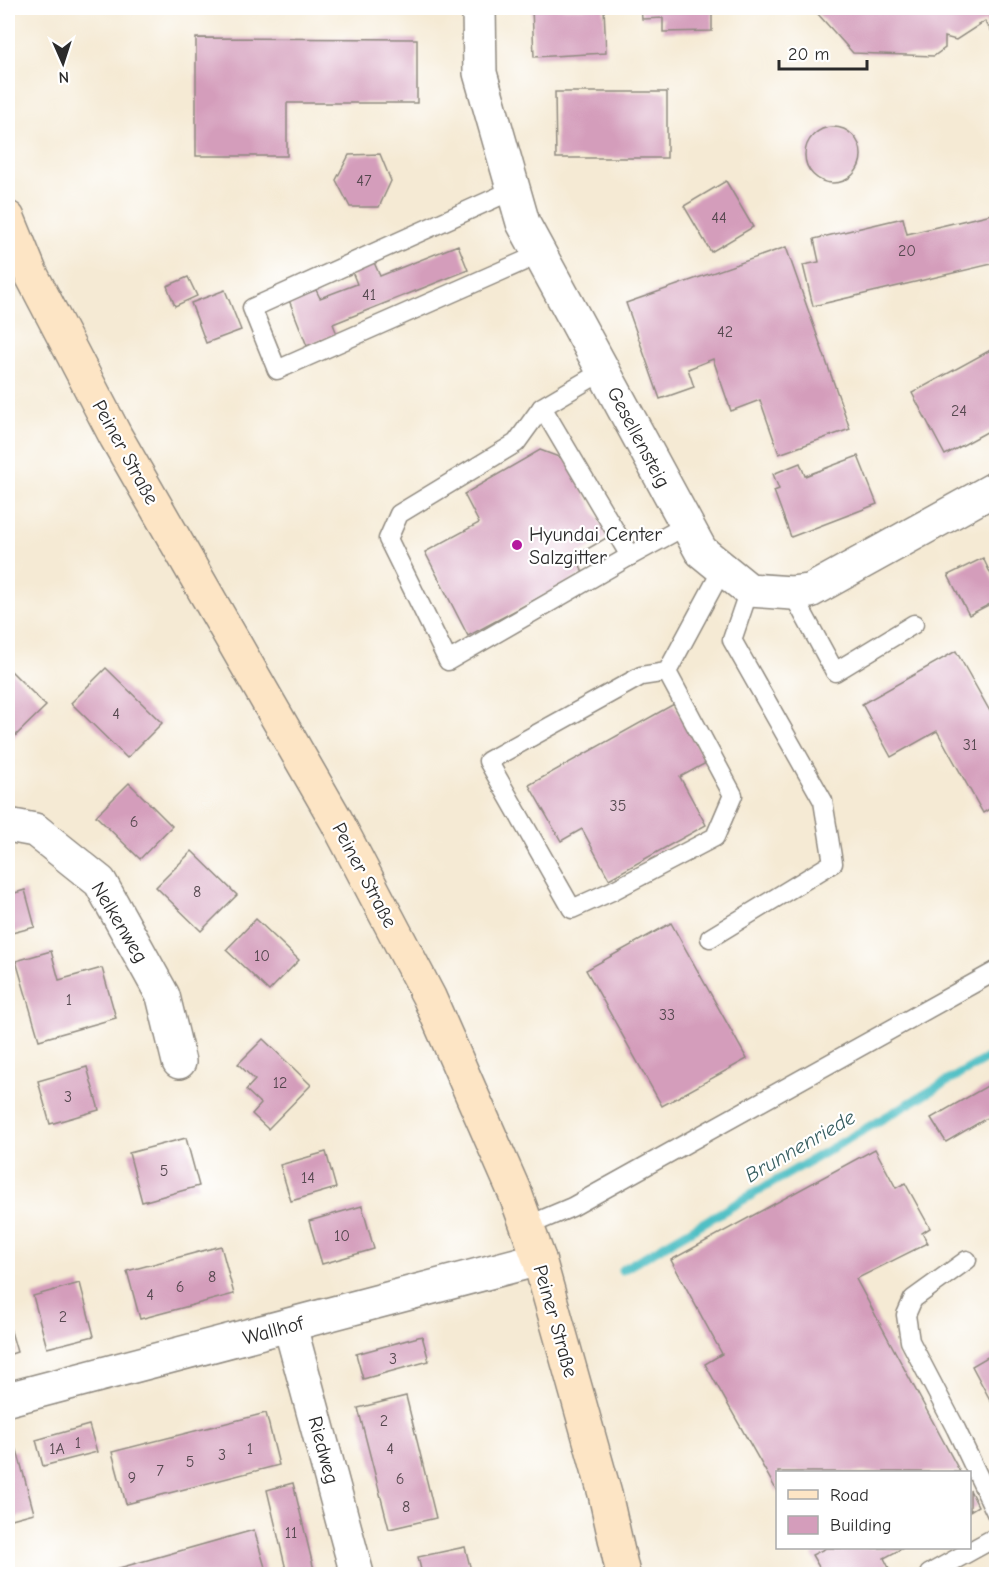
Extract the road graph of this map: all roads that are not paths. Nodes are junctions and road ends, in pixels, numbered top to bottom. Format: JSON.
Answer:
{"nodes":[{"id":1,"x":479,"y":8,"type":"edge"},
{"id":2,"x":513,"y":190,"type":"junction"},
{"id":3,"x":8,"y":218,"type":"edge"},
{"id":4,"x":540,"y":254,"type":"junction"},
{"id":5,"x":603,"y":371,"type":"junction"},
{"id":6,"x":542,"y":407,"type":"junction"},
{"id":7,"x":996,"y":488,"type":"edge"},
{"id":8,"x":687,"y":525,"type":"junction"},
{"id":9,"x":630,"y":556,"type":"junction"},
{"id":10,"x":723,"y":568,"type":"junction"},
{"id":11,"x":749,"y":590,"type":"junction"},
{"id":12,"x":792,"y":593,"type":"junction"},
{"id":13,"x":914,"y":624,"type":"dead end"},
{"id":14,"x":667,"y":672,"type":"junction"},
{"id":15,"x":8,"y":825,"type":"edge"},
{"id":16,"x":710,"y":938,"type":"dead end"},
{"id":17,"x":996,"y":971,"type":"edge"},
{"id":18,"x":179,"y":1062,"type":"dead end"},
{"id":19,"x":527,"y":1226,"type":"junction"},
{"id":20,"x":538,"y":1259,"type":"junction"},
{"id":21,"x":967,"y":1260,"type":"dead end"},
{"id":22,"x":290,"y":1326,"type":"junction"},
{"id":23,"x":8,"y":1399,"type":"edge"},
{"id":24,"x":996,"y":1513,"type":"edge"},
{"id":25,"x":996,"y":1537,"type":"edge"},
{"id":26,"x":357,"y":1575,"type":"edge"},
{"id":27,"x":623,"y":1575,"type":"edge"},
{"id":28,"x":929,"y":1575,"type":"edge"}],
"edges":[{"from":1,"to":2,"type":"street","name":"Gesellensteig"},
{"from":2,"to":4,"type":"street","name":"Gesellensteig"},
{"from":2,"to":4,"type":"lane"},
{"from":3,"to":19,"type":"main road","name":"Peiner Straße"},
{"from":4,"to":5,"type":"street","name":"Gesellensteig"},
{"from":5,"to":6,"type":"lane"},
{"from":5,"to":8,"type":"street","name":"Gesellensteig"},
{"from":6,"to":9,"type":"lane"},
{"from":6,"to":9,"type":"lane"},
{"from":7,"to":12,"type":"street"},
{"from":8,"to":9,"type":"lane"},
{"from":8,"to":10,"type":"street","name":"Gesellensteig"},
{"from":10,"to":11,"type":"street","name":"Gesellensteig"},
{"from":10,"to":14,"type":"lane"},
{"from":11,"to":12,"type":"street"},
{"from":11,"to":16,"type":"lane"},
{"from":12,"to":13,"type":"lane"},
{"from":14,"to":14,"type":"lane"},
{"from":15,"to":18,"type":"street","name":"Nelkenweg"},
{"from":17,"to":19,"type":"lane"},
{"from":19,"to":20,"type":"main road","name":"Peiner Straße"},
{"from":20,"to":22,"type":"street","name":"Wallhof"},
{"from":20,"to":27,"type":"main road","name":"Peiner Straße"},
{"from":21,"to":24,"type":"lane"},
{"from":22,"to":23,"type":"street","name":"Wallhof"},
{"from":22,"to":26,"type":"street","name":"Riedweg"},
{"from":25,"to":28,"type":"lane"}]}
